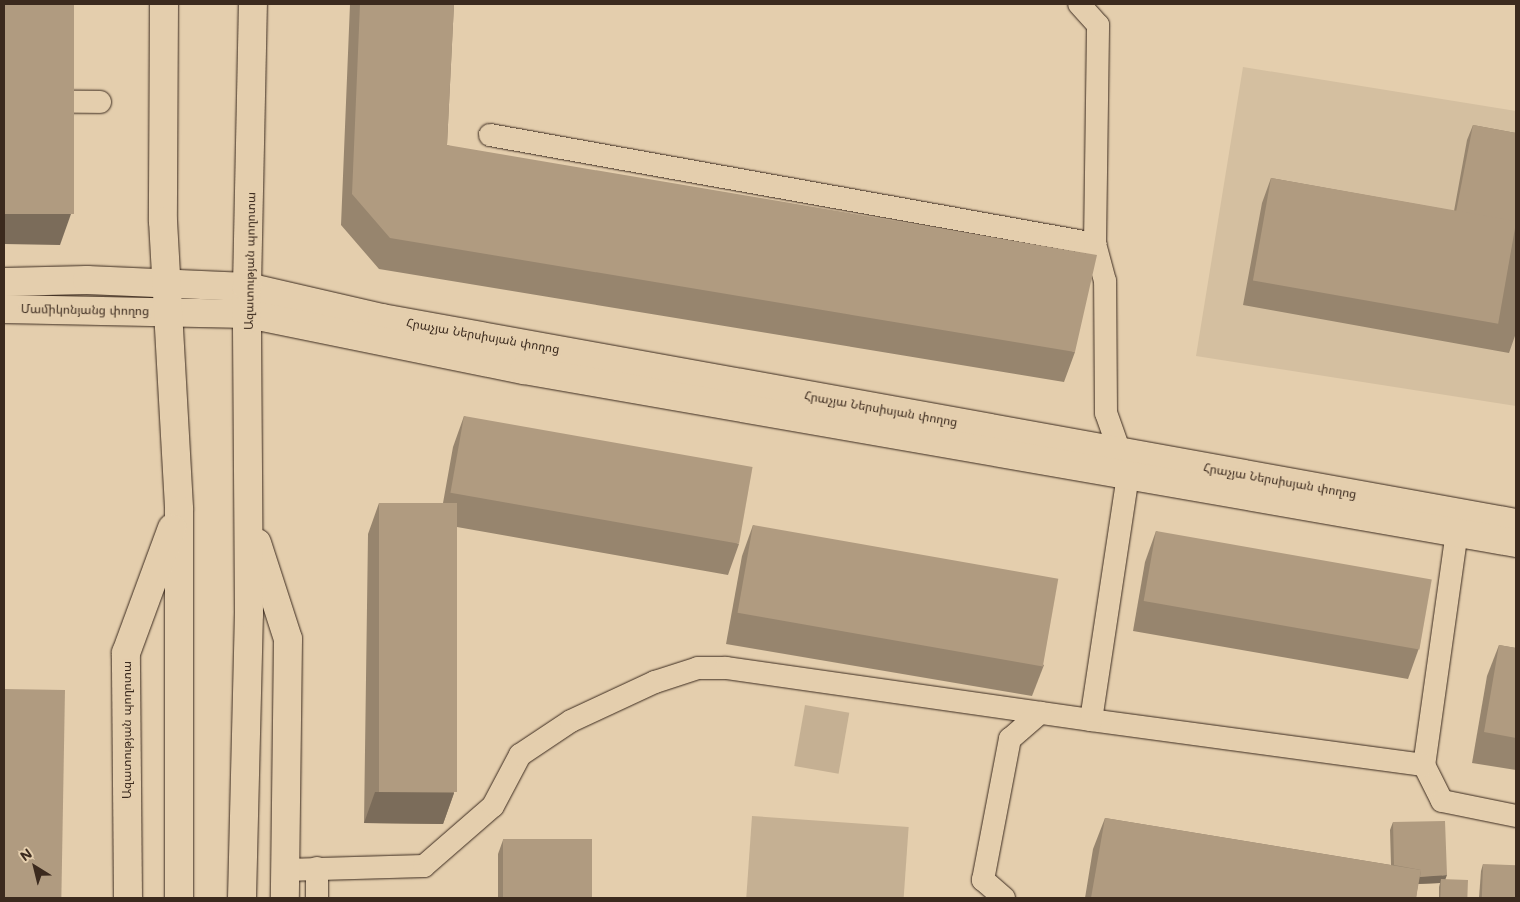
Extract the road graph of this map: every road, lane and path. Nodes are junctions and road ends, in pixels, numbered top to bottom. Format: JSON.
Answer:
{"nodes":[{"id":1,"x":164,"y":4,"type":"edge"},
{"id":2,"x":253,"y":4,"type":"edge"},
{"id":3,"x":1079,"y":4,"type":"edge"},
{"id":4,"x":4,"y":100,"type":"edge"},
{"id":5,"x":100,"y":102,"type":"dead end"},
{"id":6,"x":490,"y":135,"type":"dead end"},
{"id":7,"x":1096,"y":244,"type":"junction"},
{"id":8,"x":4,"y":282,"type":"edge"},
{"id":9,"x":167,"y":283,"type":"junction"},
{"id":10,"x":248,"y":287,"type":"junction"},
{"id":11,"x":4,"y":309,"type":"edge"},
{"id":12,"x":167,"y":311,"type":"junction"},
{"id":13,"x":248,"y":314,"type":"junction"},
{"id":14,"x":1124,"y":463,"type":"junction"},
{"id":15,"x":179,"y":510,"type":"junction"},
{"id":16,"x":248,"y":518,"type":"junction"},
{"id":17,"x":1516,"y":523,"type":"edge"},
{"id":18,"x":1458,"y":524,"type":"junction"},
{"id":19,"x":1516,"y":543,"type":"edge"},
{"id":20,"x":1040,"y":713,"type":"junction"},
{"id":21,"x":1091,"y":720,"type":"junction"},
{"id":22,"x":1424,"y":765,"type":"junction"},
{"id":23,"x":1516,"y":816,"type":"edge"},
{"id":24,"x":317,"y":868,"type":"junction"},
{"id":25,"x":285,"y":870,"type":"junction"},
{"id":26,"x":128,"y":898,"type":"edge"},
{"id":27,"x":179,"y":898,"type":"edge"},
{"id":28,"x":242,"y":898,"type":"edge"},
{"id":29,"x":285,"y":898,"type":"edge"},
{"id":30,"x":317,"y":898,"type":"edge"},
{"id":31,"x":1004,"y":898,"type":"edge"}],
"edges":[{"from":1,"to":9,"type":"street","name":"Ազատության պողոտա"},
{"from":2,"to":10,"type":"street","name":"Ազատության պողոտա"},
{"from":3,"to":7,"type":"lane"},
{"from":4,"to":5,"type":"lane"},
{"from":6,"to":7,"type":"lane"},
{"from":7,"to":14,"type":"lane"},
{"from":8,"to":9,"type":"street"},
{"from":9,"to":10,"type":"street","name":"Հրաչյա Ներսիսյան փողոց"},
{"from":9,"to":12,"type":"street","name":"Ազատության պողոտա"},
{"from":10,"to":13,"type":"street","name":"Ազատության պողոտա"},
{"from":10,"to":14,"type":"street","name":"Հրաչյա Ներսիսյան փողոց"},
{"from":11,"to":12,"type":"street","name":"Մամիկոնյանց փողոց"},
{"from":12,"to":13,"type":"street","name":"Մամիկոնյանց փողոց"},
{"from":12,"to":15,"type":"street","name":"Ազատության պողոտա"},
{"from":13,"to":14,"type":"street","name":"Հրաչյա Ներսիսյան փողոց"},
{"from":13,"to":16,"type":"street","name":"Ազատության պողոտա"},
{"from":14,"to":18,"type":"street","name":"Հրաչյա Ներսիսյան փողոց"},
{"from":14,"to":21,"type":"lane"},
{"from":15,"to":26,"type":"street","name":"Ազատության պողոտա"},
{"from":15,"to":27,"type":"street","name":"Ազատության պողոտա"},
{"from":16,"to":25,"type":"street","name":"Ազատության պողոտա"},
{"from":16,"to":28,"type":"street","name":"Ազատության պողոտա"},
{"from":17,"to":18,"type":"street","name":"Հրաչյա Ներսիսյան փողոց"},
{"from":18,"to":19,"type":"street","name":"Հրաչյա Ներսիսյան փողոց"},
{"from":18,"to":22,"type":"lane"},
{"from":20,"to":21,"type":"lane"},
{"from":20,"to":24,"type":"lane"},
{"from":20,"to":31,"type":"lane"},
{"from":21,"to":22,"type":"lane"},
{"from":22,"to":23,"type":"lane"},
{"from":24,"to":25,"type":"lane"},
{"from":24,"to":30,"type":"lane"},
{"from":25,"to":29,"type":"street","name":"Ազատության պողոտա"}]}
